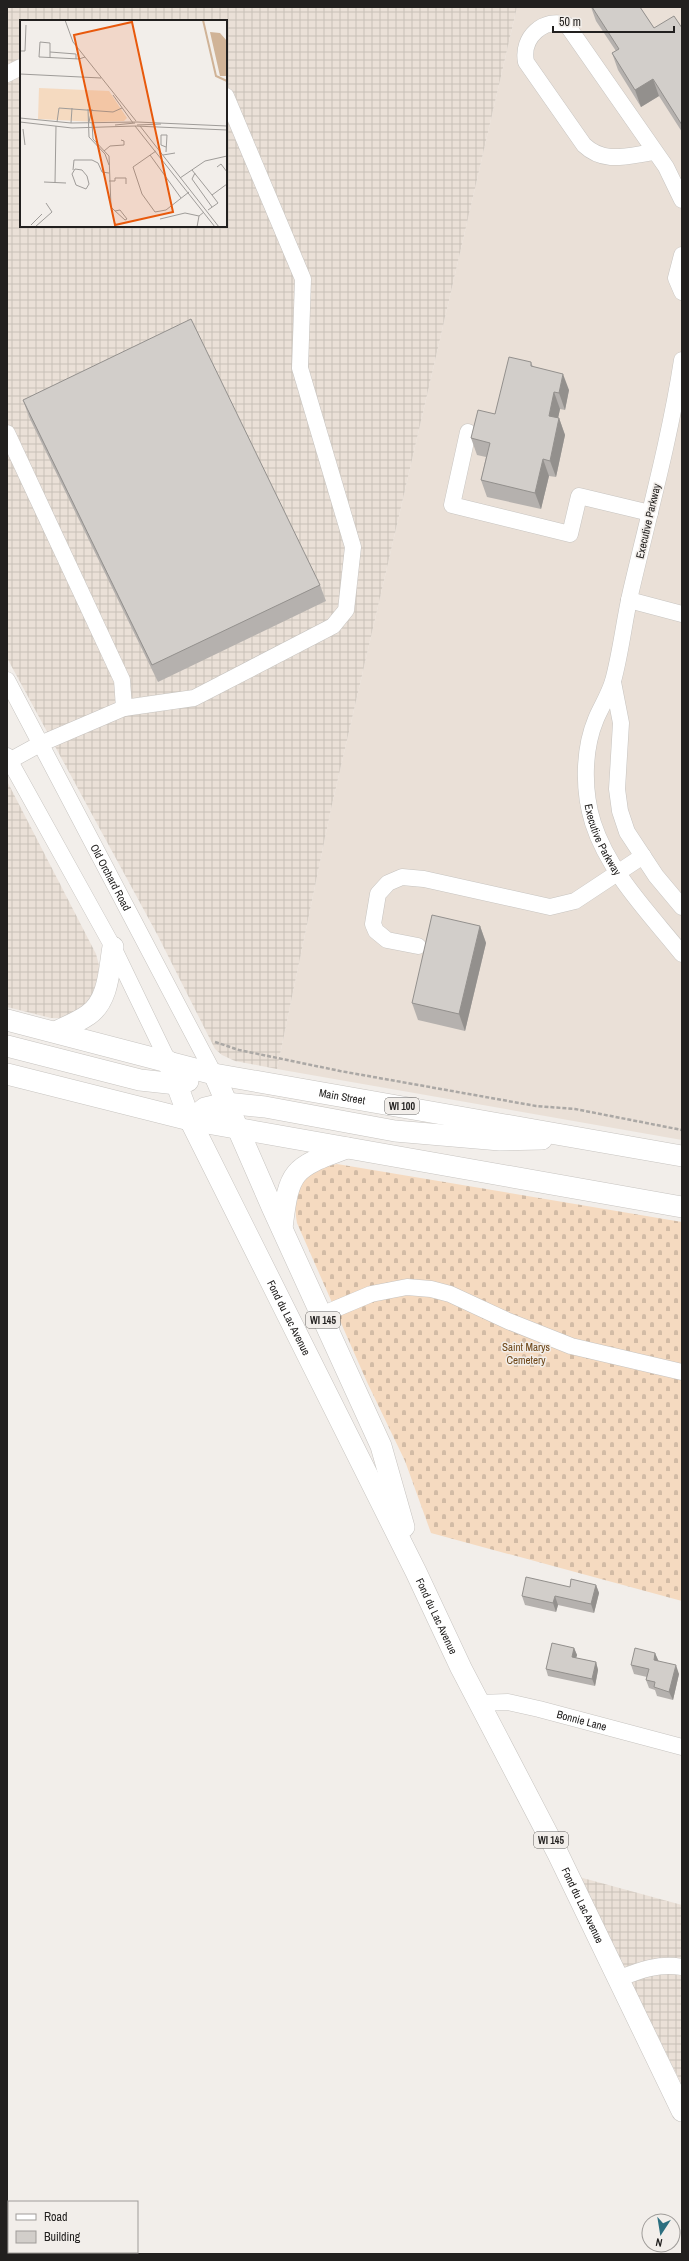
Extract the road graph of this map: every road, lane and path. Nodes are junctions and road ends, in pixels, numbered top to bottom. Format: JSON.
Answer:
{"nodes":[{"id":1,"x":20,"y":68,"type":"edge"},
{"id":2,"x":7,"y":74,"type":"edge"},
{"id":3,"x":227,"y":98,"type":"edge"},
{"id":4,"x":655,"y":152,"type":"junction"},
{"id":5,"x":682,"y":200,"type":"edge"},
{"id":6,"x":682,"y":255,"type":"edge"},
{"id":7,"x":679,"y":285,"type":"edge"},
{"id":8,"x":682,"y":360,"type":"edge"},
{"id":9,"x":468,"y":432,"type":"dead end"},
{"id":10,"x":7,"y":433,"type":"edge"},
{"id":11,"x":650,"y":512,"type":"junction"},
{"id":12,"x":629,"y":600,"type":"junction"},
{"id":13,"x":682,"y":614,"type":"edge"},
{"id":14,"x":7,"y":680,"type":"edge"},
{"id":15,"x":612,"y":682,"type":"junction"},
{"id":16,"x":124,"y":708,"type":"junction"},
{"id":17,"x":40,"y":744,"type":"junction"},
{"id":18,"x":8,"y":759,"type":"edge"},
{"id":19,"x":643,"y":856,"type":"junction"},
{"id":20,"x":619,"y":872,"type":"junction"},
{"id":21,"x":682,"y":907,"type":"edge"},
{"id":22,"x":418,"y":946,"type":"dead end"},
{"id":23,"x":113,"y":947,"type":"junction"},
{"id":24,"x":682,"y":954,"type":"edge"},
{"id":25,"x":7,"y":1020,"type":"edge"},
{"id":26,"x":55,"y":1032,"type":"junction"},
{"id":27,"x":213,"y":1042,"type":"dead end"},
{"id":28,"x":7,"y":1046,"type":"edge"},
{"id":29,"x":168,"y":1061,"type":"junction"},
{"id":30,"x":7,"y":1074,"type":"edge"},
{"id":31,"x":214,"y":1074,"type":"junction"},
{"id":32,"x":178,"y":1084,"type":"junction"},
{"id":33,"x":226,"y":1103,"type":"junction"},
{"id":34,"x":190,"y":1120,"type":"junction"},
{"id":35,"x":237,"y":1128,"type":"junction"},
{"id":36,"x":682,"y":1130,"type":"edge"},
{"id":37,"x":591,"y":1138,"type":"junction"},
{"id":38,"x":349,"y":1148,"type":"junction"},
{"id":39,"x":682,"y":1156,"type":"edge"},
{"id":40,"x":682,"y":1207,"type":"edge"},
{"id":41,"x":282,"y":1228,"type":"junction"},
{"id":42,"x":321,"y":1315,"type":"junction"},
{"id":43,"x":678,"y":1366,"type":"edge"},
{"id":44,"x":416,"y":1572,"type":"junction"},
{"id":45,"x":479,"y":1703,"type":"junction"},
{"id":46,"x":682,"y":1747,"type":"edge"},
{"id":47,"x":682,"y":1967,"type":"edge"},
{"id":48,"x":618,"y":1979,"type":"junction"},
{"id":49,"x":682,"y":2111,"type":"edge"}],
"edges":[{"from":1,"to":2,"type":"street"},
{"from":3,"to":16,"type":"street"},
{"from":4,"to":4,"type":"street"},
{"from":4,"to":5,"type":"street"},
{"from":6,"to":7,"type":"street"},
{"from":8,"to":11,"type":"street","name":"Executive Parkway"},
{"from":9,"to":11,"type":"street"},
{"from":10,"to":16,"type":"street"},
{"from":11,"to":12,"type":"street","name":"Executive Parkway"},
{"from":12,"to":13,"type":"street"},
{"from":12,"to":15,"type":"street","name":"Executive Parkway"},
{"from":14,"to":17,"type":"street","name":"Old Orchard Road"},
{"from":15,"to":19,"type":"street","name":"Executive Parkway"},
{"from":15,"to":20,"type":"street","name":"Executive Parkway"},
{"from":16,"to":17,"type":"street"},
{"from":17,"to":18,"type":"street"},
{"from":17,"to":31,"type":"street","name":"Old Orchard Road"},
{"from":18,"to":23,"type":"street"},
{"from":19,"to":20,"type":"street"},
{"from":19,"to":21,"type":"street","name":"Executive Parkway"},
{"from":20,"to":22,"type":"street"},
{"from":20,"to":24,"type":"street","name":"Executive Parkway"},
{"from":23,"to":26,"type":"main road"},
{"from":23,"to":29,"type":"street"},
{"from":25,"to":26,"type":"main road","name":"Main Street","number":"WI 100"},
{"from":26,"to":29,"type":"main road","name":"Main Street","number":"WI 100"},
{"from":27,"to":36,"type":"path"},
{"from":28,"to":32,"type":"main road"},
{"from":29,"to":31,"type":"main road","name":"Main Street","number":"WI 100"},
{"from":29,"to":32,"type":"main road","name":"Fond du Lac Avenue"},
{"from":30,"to":34,"type":"main road"},
{"from":31,"to":32,"type":"main road"},
{"from":31,"to":33,"type":"main road","name":"Fond du Lac Avenue","number":"WI 145"},
{"from":31,"to":37,"type":"main road","name":"Main Street","number":"WI 100"},
{"from":32,"to":34,"type":"main road","name":"Fond du Lac Avenue"},
{"from":33,"to":34,"type":"main road"},
{"from":33,"to":35,"type":"main road","name":"Fond du Lac Avenue","number":"WI 145"},
{"from":33,"to":37,"type":"main road"},
{"from":34,"to":35,"type":"main road"},
{"from":34,"to":44,"type":"main road","name":"Fond du Lac Avenue","number":"WI 145"},
{"from":35,"to":38,"type":"main road"},
{"from":35,"to":41,"type":"main road","name":"Fond du Lac Avenue","number":"WI 145"},
{"from":37,"to":39,"type":"main road","name":"Main Street","number":"WI 100"},
{"from":38,"to":40,"type":"main road"},
{"from":38,"to":41,"type":"main road"},
{"from":41,"to":42,"type":"main road","name":"Fond du Lac Avenue","number":"WI 145"},
{"from":42,"to":43,"type":"street"},
{"from":42,"to":44,"type":"main road","name":"Fond du Lac Avenue","number":"WI 145"},
{"from":44,"to":45,"type":"main road","name":"Fond du Lac Avenue","number":"WI 145"},
{"from":45,"to":46,"type":"street","name":"Bonnie Lane"},
{"from":45,"to":48,"type":"main road","name":"Fond du Lac Avenue","number":"WI 145"},
{"from":47,"to":48,"type":"street"},
{"from":48,"to":49,"type":"main road","name":"Fond du Lac Avenue","number":"WI 145"}]}
